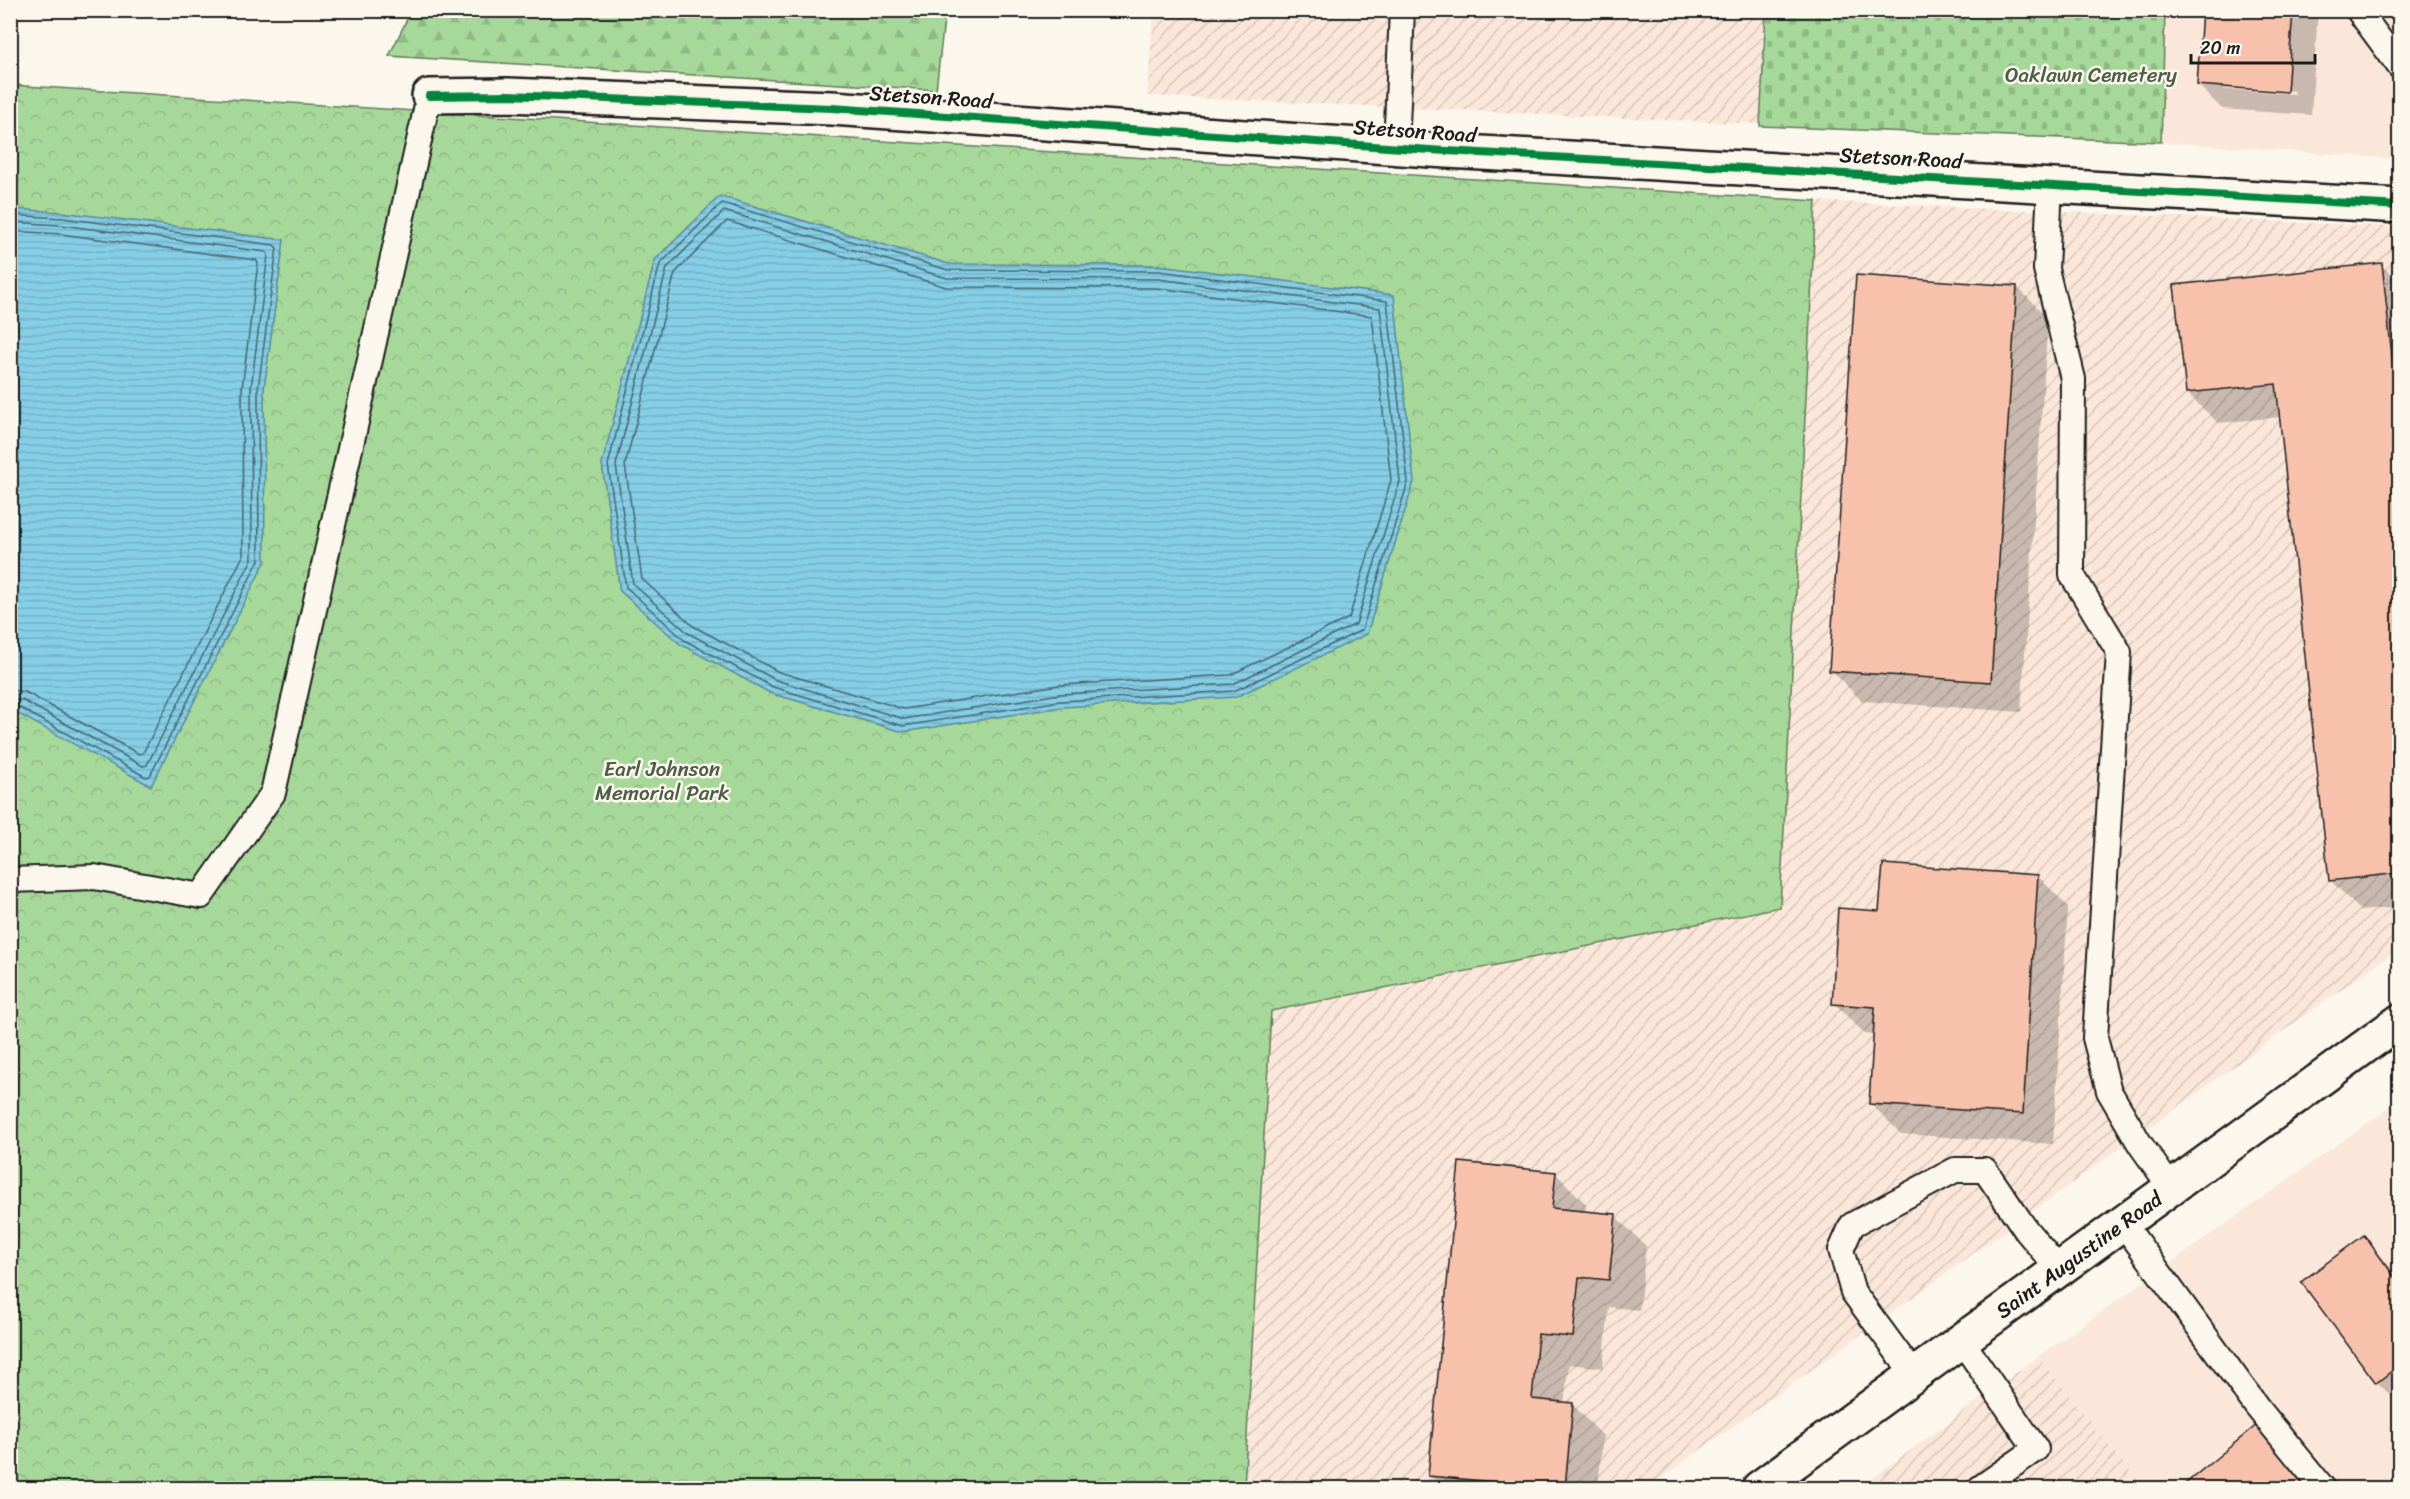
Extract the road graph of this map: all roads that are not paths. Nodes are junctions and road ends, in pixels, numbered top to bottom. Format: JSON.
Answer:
{"nodes":[{"id":1,"x":1402,"y":10,"type":"edge"},
{"id":2,"x":2358,"y":10,"type":"edge"},
{"id":3,"x":2400,"y":67,"type":"edge"},
{"id":4,"x":429,"y":96,"type":"joint"},
{"id":5,"x":1396,"y":148,"type":"junction"},
{"id":6,"x":2050,"y":184,"type":"junction"},
{"id":7,"x":2400,"y":206,"type":"edge"},
{"id":8,"x":10,"y":880,"type":"edge"},
{"id":9,"x":2400,"y":1021,"type":"edge"},
{"id":10,"x":2171,"y":1188,"type":"junction"},
{"id":11,"x":2123,"y":1223,"type":"junction"},
{"id":12,"x":2059,"y":1270,"type":"junction"},
{"id":13,"x":1962,"y":1341,"type":"junction"},
{"id":14,"x":1914,"y":1375,"type":"junction"},
{"id":15,"x":1759,"y":1488,"type":"edge"},
{"id":16,"x":1980,"y":1488,"type":"edge"},
{"id":17,"x":2322,"y":1488,"type":"edge"}],
"edges":[{"from":1,"to":5,"type":"lane"},
{"from":2,"to":3,"type":"lane"},
{"from":4,"to":5,"type":"street","name":"Stetson Road"},
{"from":4,"to":8,"type":"lane"},
{"from":5,"to":6,"type":"street","name":"Stetson Road"},
{"from":6,"to":7,"type":"street","name":"Stetson Road"},
{"from":6,"to":10,"type":"lane"},
{"from":9,"to":10,"type":"street","name":"Saint Augustine Road"},
{"from":10,"to":11,"type":"street","name":"Saint Augustine Road"},
{"from":11,"to":12,"type":"street","name":"Saint Augustine Road"},
{"from":11,"to":17,"type":"lane"},
{"from":12,"to":13,"type":"street","name":"Saint Augustine Road"},
{"from":12,"to":14,"type":"lane"},
{"from":13,"to":14,"type":"street","name":"Saint Augustine Road"},
{"from":13,"to":16,"type":"lane"},
{"from":14,"to":15,"type":"street","name":"Saint Augustine Road"}]}
